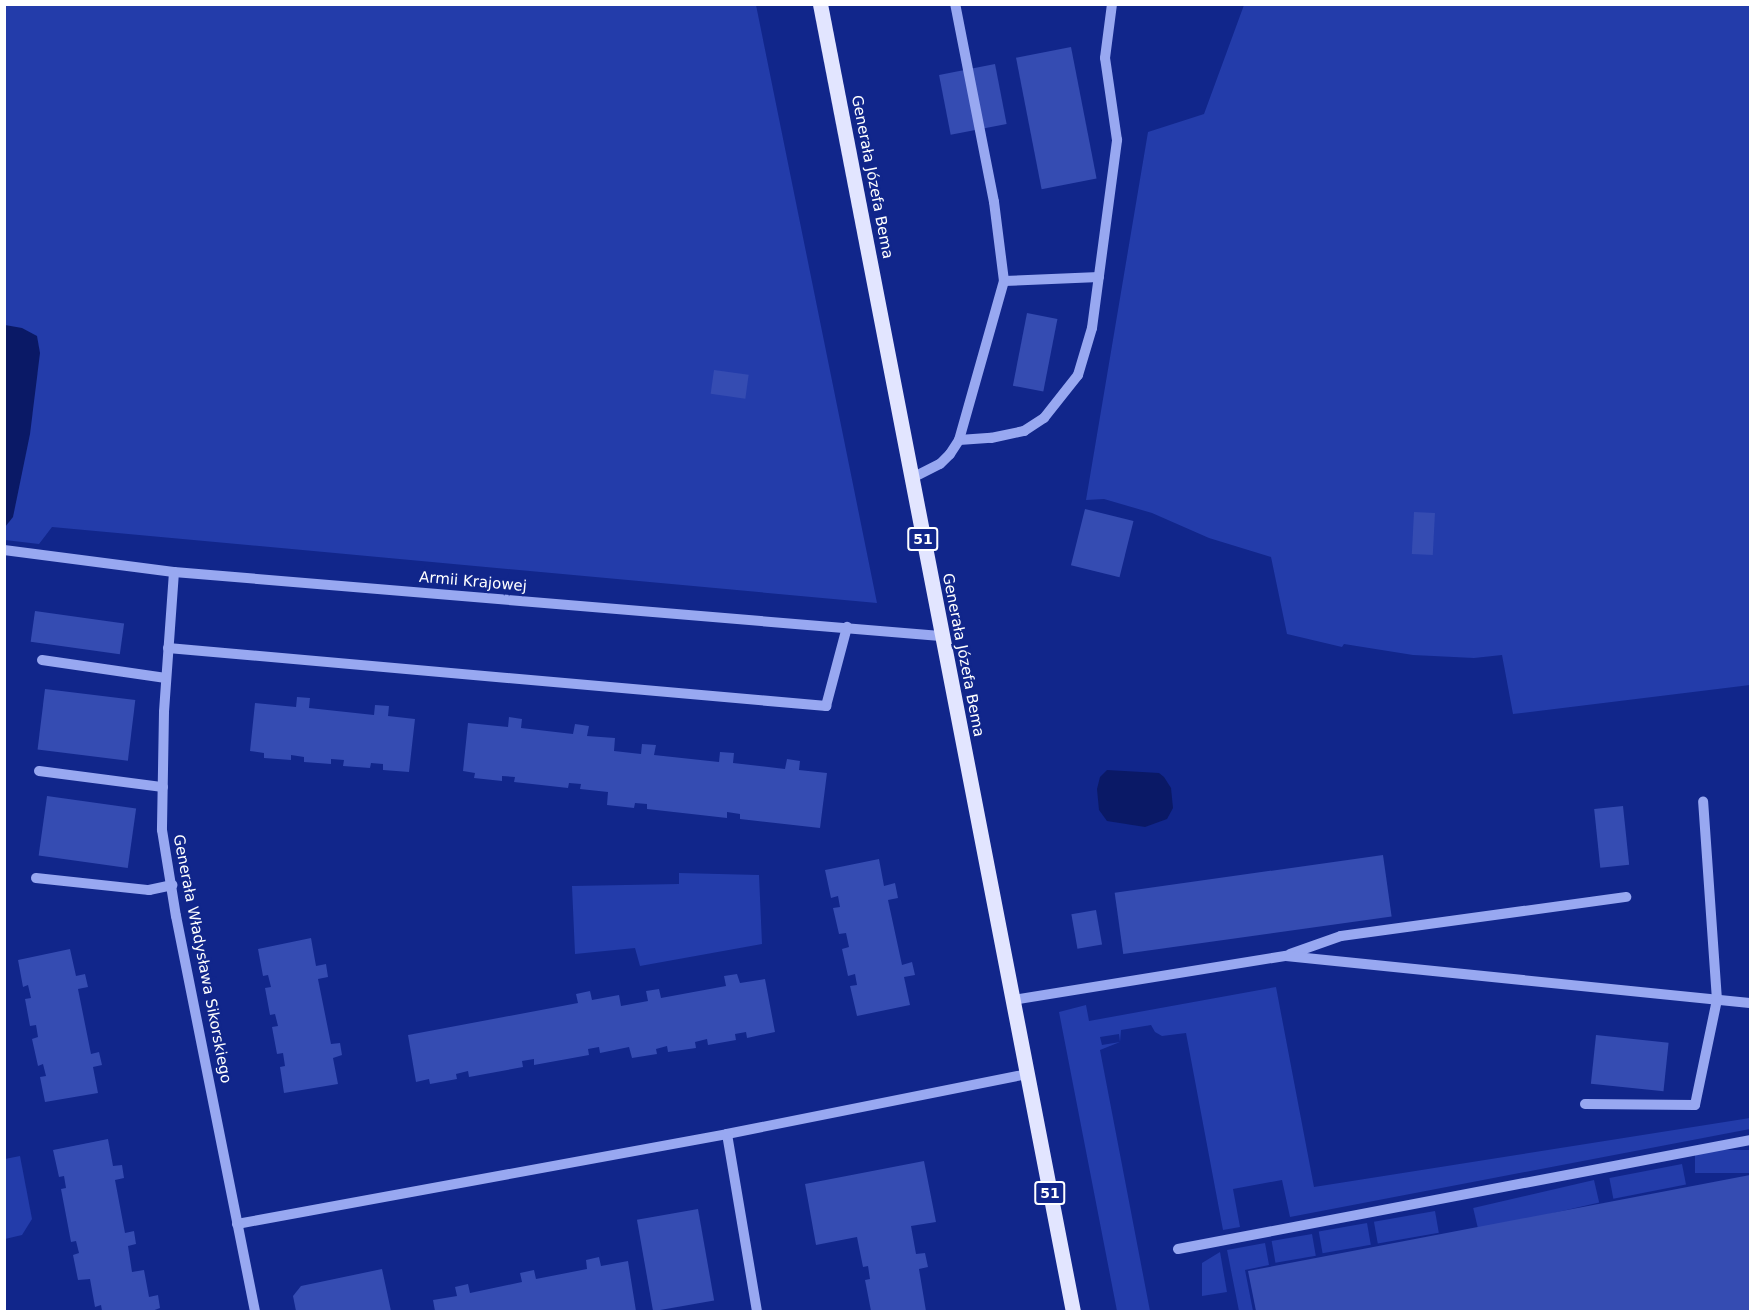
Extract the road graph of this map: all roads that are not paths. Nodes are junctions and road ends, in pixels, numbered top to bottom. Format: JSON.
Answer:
{"nodes":[{"id":1,"x":820,"y":4,"type":"edge"},
{"id":2,"x":955,"y":4,"type":"edge"},
{"id":3,"x":1112,"y":4,"type":"edge"},
{"id":4,"x":1099,"y":277,"type":"junction"},
{"id":5,"x":1004,"y":281,"type":"junction"},
{"id":6,"x":959,"y":440,"type":"junction"},
{"id":7,"x":912,"y":478,"type":"junction"},
{"id":8,"x":4,"y":550,"type":"edge"},
{"id":9,"x":174,"y":572,"type":"junction"},
{"id":10,"x":847,"y":627,"type":"junction"},
{"id":11,"x":940,"y":636,"type":"junction"},
{"id":12,"x":168,"y":648,"type":"junction"},
{"id":13,"x":42,"y":660,"type":"dead end"},
{"id":14,"x":166,"y":678,"type":"junction"},
{"id":15,"x":39,"y":771,"type":"dead end"},
{"id":16,"x":163,"y":787,"type":"junction"},
{"id":17,"x":1703,"y":801,"type":"dead end"},
{"id":18,"x":36,"y":878,"type":"dead end"},
{"id":19,"x":172,"y":885,"type":"junction"},
{"id":20,"x":1626,"y":897,"type":"dead end"},
{"id":21,"x":1286,"y":956,"type":"junction"},
{"id":22,"x":1013,"y":1000,"type":"junction"},
{"id":23,"x":1717,"y":1000,"type":"junction"},
{"id":24,"x":1750,"y":1003,"type":"edge"},
{"id":25,"x":1027,"y":1074,"type":"junction"},
{"id":26,"x":1585,"y":1104,"type":"dead end"},
{"id":27,"x":727,"y":1134,"type":"junction"},
{"id":28,"x":1750,"y":1140,"type":"edge"},
{"id":29,"x":237,"y":1224,"type":"junction"},
{"id":30,"x":1178,"y":1249,"type":"dead end"},
{"id":31,"x":255,"y":1311,"type":"edge"},
{"id":32,"x":757,"y":1311,"type":"edge"},
{"id":33,"x":1073,"y":1311,"type":"edge"}],
"edges":[{"from":1,"to":7,"type":"main road","name":"Generała Józefa Bema","number":"51"},
{"from":2,"to":5,"type":"street"},
{"from":3,"to":4,"type":"street"},
{"from":4,"to":5,"type":"street"},
{"from":4,"to":6,"type":"street"},
{"from":5,"to":6,"type":"street"},
{"from":6,"to":7,"type":"street"},
{"from":7,"to":11,"type":"main road","name":"Generała Józefa Bema","number":"51"},
{"from":8,"to":9,"type":"street","name":"Armii Krajowej"},
{"from":9,"to":10,"type":"street","name":"Armii Krajowej"},
{"from":9,"to":12,"type":"street","name":"Generała Władysława Sikorskiego"},
{"from":10,"to":11,"type":"street","name":"Armii Krajowej"},
{"from":10,"to":12,"type":"street"},
{"from":11,"to":22,"type":"main road","name":"Generała Józefa Bema","number":"51"},
{"from":12,"to":14,"type":"street","name":"Generała Władysława Sikorskiego"},
{"from":13,"to":14,"type":"street"},
{"from":14,"to":16,"type":"street","name":"Generała Władysława Sikorskiego"},
{"from":15,"to":16,"type":"street"},
{"from":16,"to":19,"type":"street","name":"Generała Władysława Sikorskiego"},
{"from":17,"to":23,"type":"street"},
{"from":18,"to":19,"type":"street"},
{"from":19,"to":29,"type":"street","name":"Generała Władysława Sikorskiego"},
{"from":20,"to":21,"type":"street"},
{"from":21,"to":22,"type":"street"},
{"from":21,"to":23,"type":"street"},
{"from":22,"to":25,"type":"main road","name":"Generała Józefa Bema","number":"51"},
{"from":23,"to":24,"type":"street"},
{"from":23,"to":26,"type":"street"},
{"from":25,"to":27,"type":"street"},
{"from":25,"to":33,"type":"main road","name":"Generała Józefa Bema","number":"51"},
{"from":27,"to":29,"type":"street"},
{"from":27,"to":32,"type":"street"},
{"from":28,"to":30,"type":"street"},
{"from":29,"to":31,"type":"street","name":"Generała Władysława Sikorskiego"}]}
